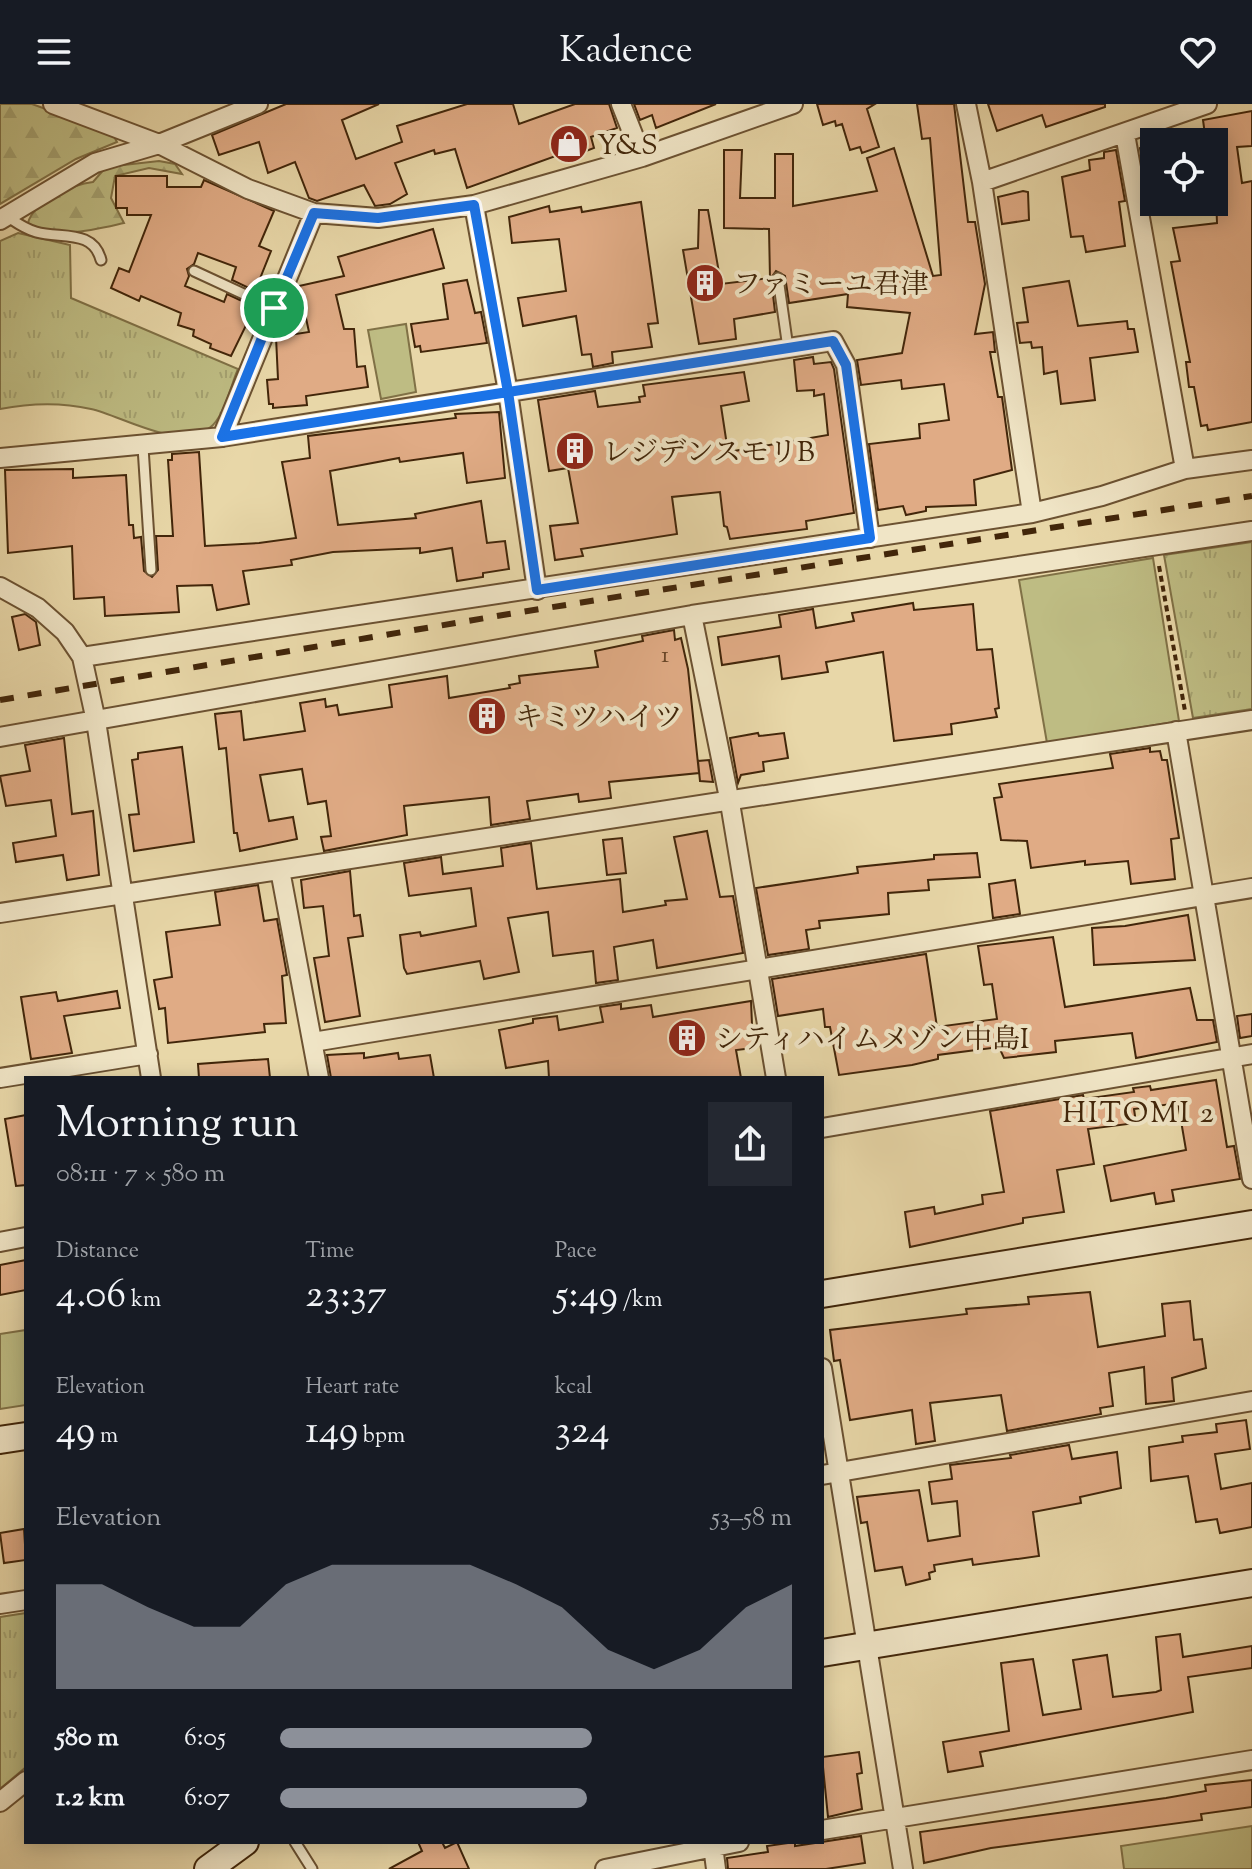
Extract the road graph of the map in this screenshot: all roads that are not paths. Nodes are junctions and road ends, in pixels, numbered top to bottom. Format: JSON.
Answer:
{"nodes":[{"id":1,"x":53,"y":104,"type":"edge"},
{"id":2,"x":258,"y":104,"type":"edge"},
{"id":3,"x":621,"y":104,"type":"edge"},
{"id":4,"x":793,"y":104,"type":"edge"},
{"id":5,"x":966,"y":104,"type":"edge"},
{"id":6,"x":1207,"y":104,"type":"edge"},
{"id":7,"x":1125,"y":134,"type":"junction"},
{"id":8,"x":159,"y":144,"type":"junction"},
{"id":9,"x":642,"y":157,"type":"junction"},
{"id":10,"x":982,"y":182,"type":"junction"},
{"id":11,"x":474,"y":205,"type":"junction"},
{"id":12,"x":314,"y":213,"type":"junction"},
{"id":13,"x":4,"y":218,"type":"edge"},
{"id":14,"x":101,"y":260,"type":"dead end"},
{"id":15,"x":194,"y":271,"type":"dead end"},
{"id":16,"x":778,"y":278,"type":"dead end"},
{"id":17,"x":274,"y":308,"type":"junction"},
{"id":18,"x":788,"y":348,"type":"junction"},
{"id":19,"x":508,"y":392,"type":"junction"},
{"id":20,"x":222,"y":437,"type":"junction"},
{"id":21,"x":143,"y":447,"type":"junction"},
{"id":22,"x":0,"y":458,"type":"edge"},
{"id":23,"x":1252,"y":460,"type":"edge"},
{"id":24,"x":1185,"y":469,"type":"junction"},
{"id":25,"x":1032,"y":513,"type":"junction"},
{"id":26,"x":1252,"y":531,"type":"edge"},
{"id":27,"x":870,"y":538,"type":"junction"},
{"id":28,"x":151,"y":570,"type":"dead end"},
{"id":29,"x":0,"y":587,"type":"edge"},
{"id":30,"x":537,"y":590,"type":"junction"},
{"id":31,"x":692,"y":615,"type":"junction"},
{"id":32,"x":82,"y":657,"type":"junction"},
{"id":33,"x":1252,"y":720,"type":"edge"},
{"id":34,"x":96,"y":721,"type":"junction"},
{"id":35,"x":1183,"y":730,"type":"junction"},
{"id":36,"x":0,"y":737,"type":"edge"},
{"id":37,"x":730,"y":803,"type":"junction"},
{"id":38,"x":280,"y":870,"type":"junction"},
{"id":39,"x":1252,"y":888,"type":"edge"},
{"id":40,"x":124,"y":892,"type":"junction"},
{"id":41,"x":1205,"y":896,"type":"junction"},
{"id":42,"x":0,"y":913,"type":"edge"},
{"id":43,"x":757,"y":969,"type":"junction"},
{"id":44,"x":313,"y":1042,"type":"junction"},
{"id":45,"x":148,"y":1054,"type":"junction"},
{"id":46,"x":1252,"y":1054,"type":"edge"},
{"id":47,"x":1233,"y":1058,"type":"junction"},
{"id":48,"x":151,"y":1076,"type":"edge"},
{"id":49,"x":319,"y":1076,"type":"edge"},
{"id":50,"x":776,"y":1076,"type":"edge"},
{"id":51,"x":0,"y":1078,"type":"edge"},
{"id":52,"x":824,"y":1128,"type":"edge"},
{"id":53,"x":1252,"y":1179,"type":"edge"},
{"id":54,"x":1252,"y":1224,"type":"edge"},
{"id":55,"x":24,"y":1237,"type":"edge"},
{"id":56,"x":0,"y":1242,"type":"edge"},
{"id":57,"x":824,"y":1294,"type":"edge"},
{"id":58,"x":824,"y":1392,"type":"edge"},
{"id":59,"x":1252,"y":1401,"type":"edge"},
{"id":60,"x":24,"y":1436,"type":"edge"},
{"id":61,"x":0,"y":1440,"type":"edge"},
{"id":62,"x":831,"y":1474,"type":"edge"},
{"id":63,"x":1252,"y":1583,"type":"edge"},
{"id":64,"x":24,"y":1600,"type":"edge"},
{"id":65,"x":0,"y":1604,"type":"edge"},
{"id":66,"x":869,"y":1645,"type":"junction"},
{"id":67,"x":824,"y":1653,"type":"edge"},
{"id":68,"x":1252,"y":1760,"type":"edge"},
{"id":69,"x":24,"y":1783,"type":"edge"},
{"id":70,"x":0,"y":1802,"type":"edge"},
{"id":71,"x":895,"y":1819,"type":"junction"},
{"id":72,"x":824,"y":1830,"type":"edge"},
{"id":73,"x":242,"y":1844,"type":"edge"},
{"id":74,"x":296,"y":1844,"type":"edge"},
{"id":75,"x":726,"y":1844,"type":"edge"},
{"id":76,"x":713,"y":1846,"type":"junction"},
{"id":77,"x":208,"y":1869,"type":"edge"},
{"id":78,"x":312,"y":1869,"type":"edge"},
{"id":79,"x":605,"y":1869,"type":"edge"},
{"id":80,"x":716,"y":1869,"type":"edge"},
{"id":81,"x":903,"y":1869,"type":"edge"}],
"edges":[{"from":1,"to":8,"type":"street"},
{"from":2,"to":8,"type":"street"},
{"from":3,"to":9,"type":"street"},
{"from":4,"to":9,"type":"street"},
{"from":5,"to":10,"type":"street"},
{"from":6,"to":7,"type":"street"},
{"from":7,"to":10,"type":"street"},
{"from":7,"to":24,"type":"street"},
{"from":8,"to":12,"type":"street"},
{"from":8,"to":13,"type":"street"},
{"from":9,"to":11,"type":"street"},
{"from":10,"to":25,"type":"street"},
{"from":11,"to":12,"type":"street"},
{"from":11,"to":19,"type":"street"},
{"from":12,"to":17,"type":"street"},
{"from":13,"to":14,"type":"lane"},
{"from":15,"to":17,"type":"lane"},
{"from":16,"to":18,"type":"lane"},
{"from":17,"to":20,"type":"street"},
{"from":18,"to":19,"type":"street"},
{"from":18,"to":27,"type":"street"},
{"from":19,"to":20,"type":"street"},
{"from":19,"to":30,"type":"street"},
{"from":20,"to":21,"type":"street"},
{"from":21,"to":22,"type":"street"},
{"from":21,"to":28,"type":"lane"},
{"from":23,"to":24,"type":"street"},
{"from":24,"to":25,"type":"street"},
{"from":25,"to":27,"type":"street"},
{"from":26,"to":31,"type":"street"},
{"from":27,"to":30,"type":"street"},
{"from":29,"to":32,"type":"street"},
{"from":30,"to":32,"type":"street"},
{"from":31,"to":34,"type":"street"},
{"from":31,"to":37,"type":"street"},
{"from":32,"to":34,"type":"street"},
{"from":33,"to":35,"type":"street"},
{"from":34,"to":36,"type":"street"},
{"from":34,"to":40,"type":"street"},
{"from":35,"to":37,"type":"street"},
{"from":35,"to":41,"type":"street"},
{"from":37,"to":38,"type":"street"},
{"from":37,"to":43,"type":"street"},
{"from":38,"to":40,"type":"street"},
{"from":38,"to":44,"type":"street"},
{"from":39,"to":41,"type":"street"},
{"from":40,"to":42,"type":"street"},
{"from":40,"to":45,"type":"street"},
{"from":41,"to":43,"type":"street"},
{"from":41,"to":47,"type":"street"},
{"from":43,"to":44,"type":"street"},
{"from":43,"to":50,"type":"street"},
{"from":44,"to":49,"type":"street"},
{"from":45,"to":48,"type":"street"},
{"from":45,"to":51,"type":"street"},
{"from":46,"to":47,"type":"street"},
{"from":47,"to":52,"type":"street"},
{"from":47,"to":53,"type":"street"},
{"from":54,"to":57,"type":"street"},
{"from":55,"to":56,"type":"street"},
{"from":58,"to":62,"type":"street"},
{"from":59,"to":62,"type":"street"},
{"from":60,"to":61,"type":"street"},
{"from":62,"to":66,"type":"street"},
{"from":63,"to":66,"type":"street"},
{"from":64,"to":65,"type":"street"},
{"from":66,"to":67,"type":"street"},
{"from":66,"to":71,"type":"street"},
{"from":68,"to":71,"type":"street"},
{"from":69,"to":70,"type":"street"},
{"from":71,"to":72,"type":"street"},
{"from":71,"to":81,"type":"street"},
{"from":73,"to":77,"type":"street"},
{"from":74,"to":78,"type":"lane"},
{"from":75,"to":76,"type":"street"},
{"from":76,"to":79,"type":"street"},
{"from":76,"to":80,"type":"street"}]}
